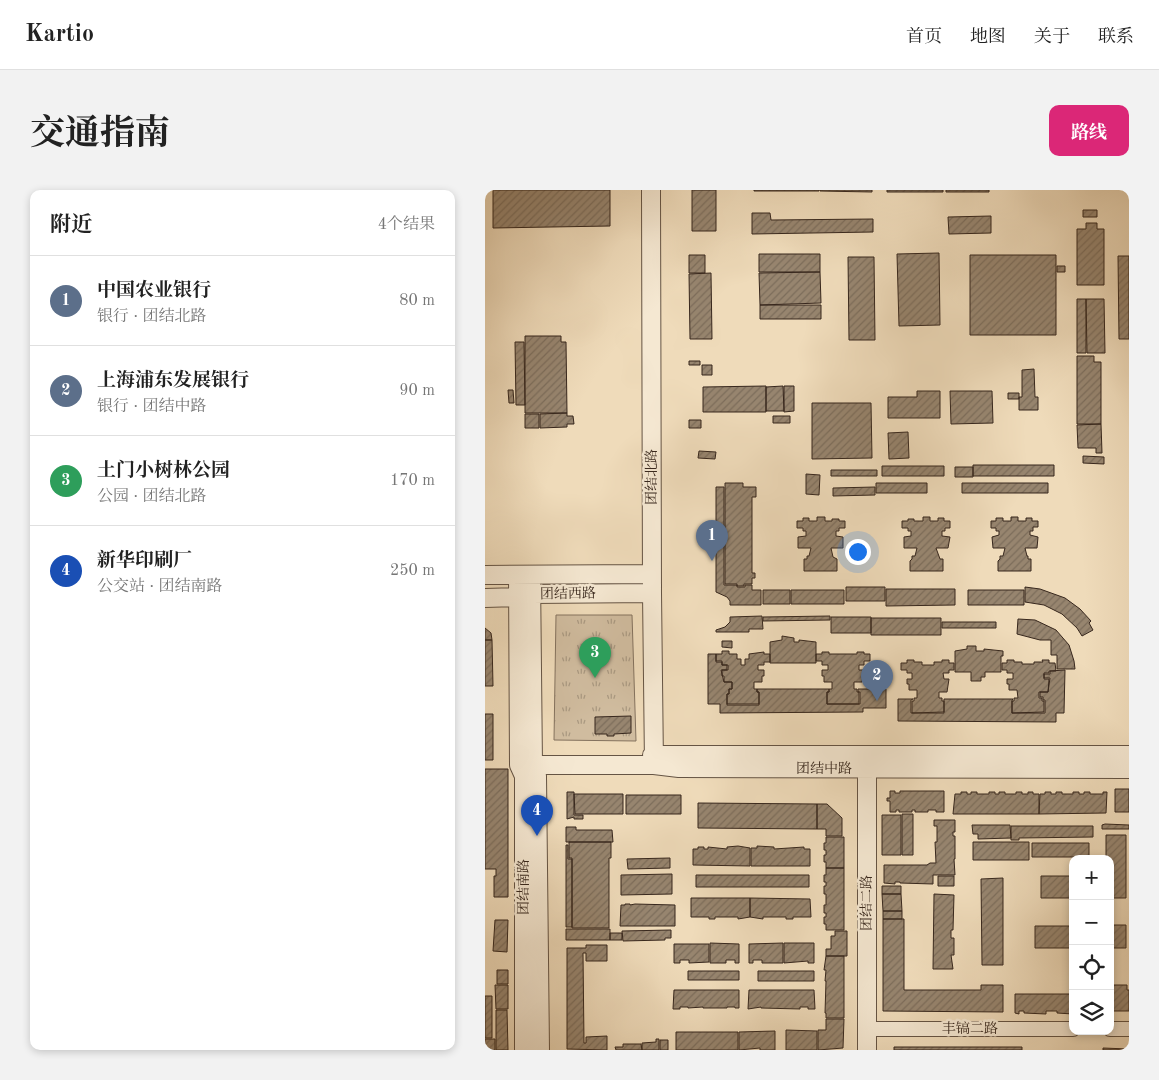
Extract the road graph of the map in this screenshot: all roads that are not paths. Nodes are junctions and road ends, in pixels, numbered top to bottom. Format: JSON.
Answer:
{"nodes":[{"id":1,"x":651,"y":190,"type":"edge"},
{"id":2,"x":652,"y":574,"type":"junction"},
{"id":3,"x":485,"y":575,"type":"edge"},
{"id":4,"x":525,"y":575,"type":"junction"},
{"id":5,"x":652,"y":593,"type":"junction"},
{"id":6,"x":525,"y":595,"type":"junction"},
{"id":7,"x":485,"y":598,"type":"edge"},
{"id":8,"x":1129,"y":755,"type":"edge"},
{"id":9,"x":526,"y":760,"type":"junction"},
{"id":10,"x":655,"y":760,"type":"junction"},
{"id":11,"x":867,"y":762,"type":"junction"},
{"id":12,"x":1129,"y":769,"type":"edge"},
{"id":13,"x":867,"y":1028,"type":"junction"},
{"id":14,"x":1069,"y":1028,"type":"edge"},
{"id":15,"x":1114,"y":1028,"type":"edge"},
{"id":16,"x":1129,"y":1028,"type":"edge"},
{"id":17,"x":524,"y":1050,"type":"edge"},
{"id":18,"x":540,"y":1050,"type":"edge"},
{"id":19,"x":867,"y":1050,"type":"edge"}],
"edges":[{"from":1,"to":2,"type":"street","name":"团结北路"},
{"from":2,"to":4,"type":"street","name":"团结西路"},
{"from":2,"to":5,"type":"street","name":"团结北路"},
{"from":3,"to":4,"type":"street","name":"团结西路"},
{"from":4,"to":6,"type":"street","name":"团结南路"},
{"from":5,"to":6,"type":"street","name":"团结西路"},
{"from":5,"to":10,"type":"street","name":"团结北路"},
{"from":6,"to":7,"type":"street","name":"团结西路"},
{"from":6,"to":9,"type":"street","name":"团结南路"},
{"from":8,"to":11,"type":"street","name":"团结中路"},
{"from":9,"to":10,"type":"street","name":"团结中路"},
{"from":9,"to":17,"type":"street","name":"团结南路"},
{"from":9,"to":18,"type":"street","name":"团结南路"},
{"from":10,"to":11,"type":"street","name":"团结中路"},
{"from":11,"to":12,"type":"street","name":"团结中路"},
{"from":11,"to":13,"type":"street","name":"团结二路"},
{"from":13,"to":14,"type":"street","name":"丰镐二路"},
{"from":13,"to":19,"type":"street","name":"团结二路"},
{"from":15,"to":16,"type":"street"}]}
